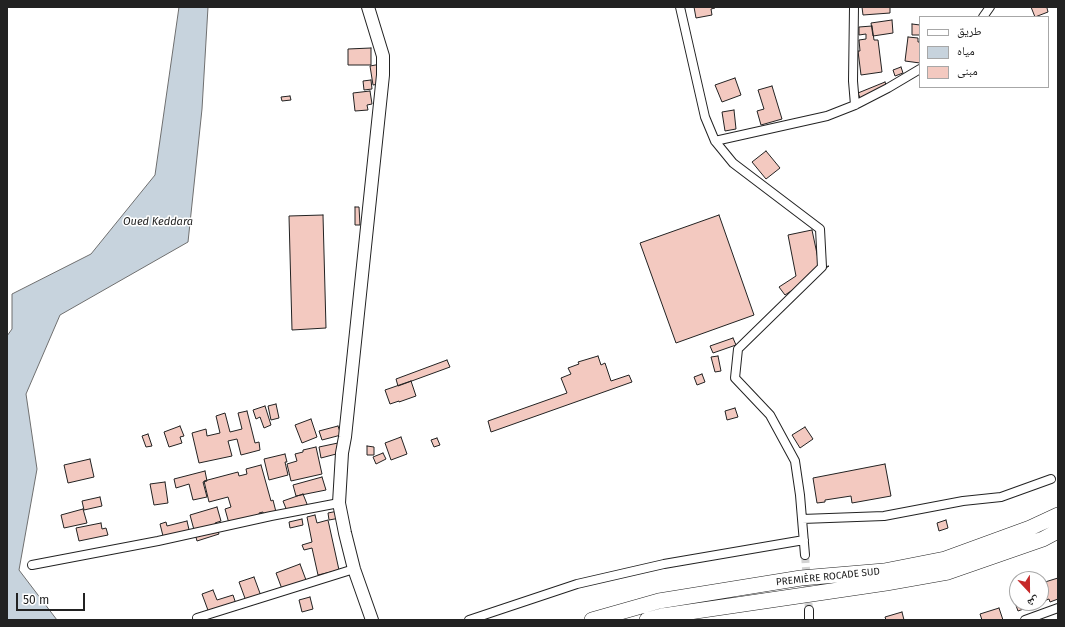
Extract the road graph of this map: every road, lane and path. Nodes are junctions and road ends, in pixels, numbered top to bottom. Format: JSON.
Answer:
{"nodes":[{"id":1,"x":368,"y":7,"type":"edge"},
{"id":2,"x":680,"y":7,"type":"edge"},
{"id":3,"x":854,"y":7,"type":"edge"},
{"id":4,"x":990,"y":7,"type":"edge"},
{"id":5,"x":984,"y":16,"type":"edge"},
{"id":6,"x":919,"y":70,"type":"edge"},
{"id":7,"x":855,"y":105,"type":"junction"},
{"id":8,"x":715,"y":141,"type":"junction"},
{"id":9,"x":1051,"y":479,"type":"dead end"},
{"id":10,"x":339,"y":503,"type":"junction"},
{"id":11,"x":1058,"y":514,"type":"edge"},
{"id":12,"x":802,"y":519,"type":"junction"},
{"id":13,"x":1058,"y":532,"type":"edge"},
{"id":14,"x":804,"y":540,"type":"junction"},
{"id":15,"x":805,"y":555,"type":"tunnel mouth"},
{"id":16,"x":32,"y":565,"type":"dead end"},
{"id":17,"x":354,"y":569,"type":"junction"},
{"id":18,"x":1058,"y":608,"type":"edge"},
{"id":19,"x":809,"y":610,"type":"tunnel mouth"},
{"id":20,"x":197,"y":618,"type":"dead end"},
{"id":21,"x":372,"y":620,"type":"edge"},
{"id":22,"x":469,"y":620,"type":"edge"},
{"id":23,"x":592,"y":620,"type":"edge"},
{"id":24,"x":647,"y":620,"type":"edge"},
{"id":25,"x":809,"y":620,"type":"edge"},
{"id":26,"x":1026,"y":620,"type":"edge"}],
"edges":[{"from":1,"to":10,"type":"main road"},
{"from":2,"to":8,"type":"street"},
{"from":3,"to":7,"type":"street"},
{"from":4,"to":5,"type":"street"},
{"from":6,"to":7,"type":"street"},
{"from":7,"to":8,"type":"street"},
{"from":8,"to":12,"type":"street"},
{"from":9,"to":12,"type":"street"},
{"from":10,"to":16,"type":"street"},
{"from":10,"to":17,"type":"main road"},
{"from":11,"to":23,"type":"highway","name":"PREMIÈRE ROCADE SUD"},
{"from":12,"to":14,"type":"street"},
{"from":13,"to":24,"type":"highway","name":"PREMIÈRE ROCADE SUD"},
{"from":14,"to":15,"type":"street"},
{"from":14,"to":22,"type":"street"},
{"from":17,"to":20,"type":"street"},
{"from":17,"to":21,"type":"main road"},
{"from":18,"to":26,"type":"street"},
{"from":19,"to":25,"type":"street"}]}
